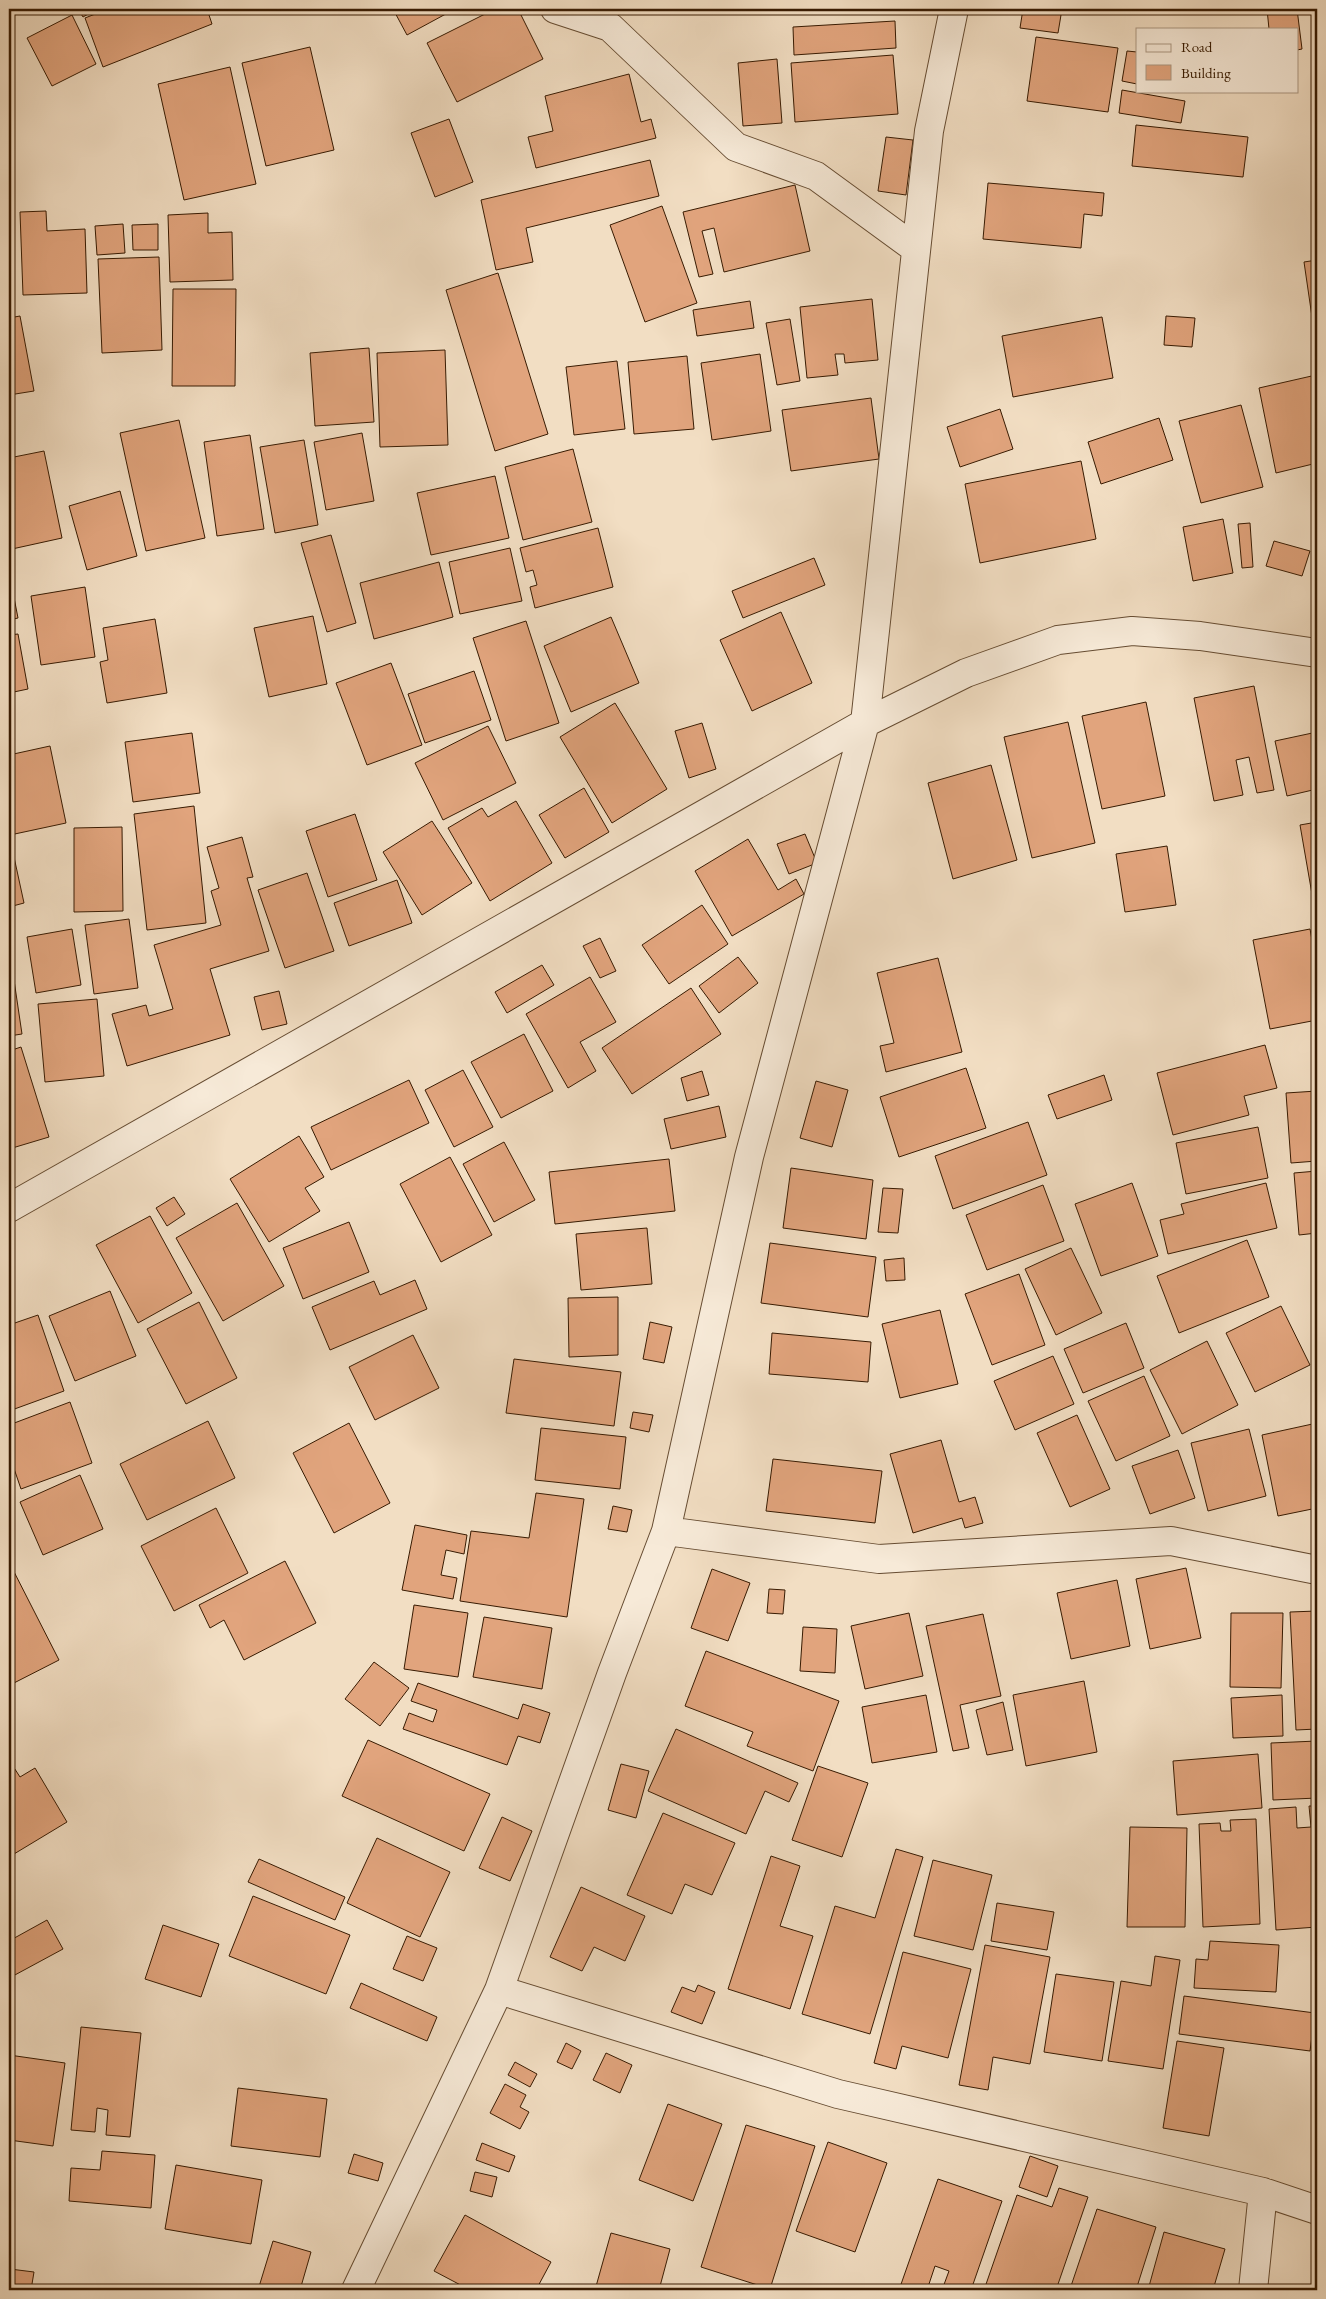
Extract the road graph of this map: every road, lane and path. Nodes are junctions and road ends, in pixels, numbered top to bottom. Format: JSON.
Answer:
{"nodes":[{"id":1,"x":555,"y":9,"type":"edge"},
{"id":2,"x":954,"y":9,"type":"edge"},
{"id":3,"x":916,"y":249,"type":"junction"},
{"id":4,"x":1317,"y":653,"type":"edge"},
{"id":5,"x":865,"y":723,"type":"junction"},
{"id":6,"x":9,"y":1208,"type":"edge"},
{"id":7,"x":666,"y":1531,"type":"junction"},
{"id":8,"x":1317,"y":1570,"type":"edge"},
{"id":9,"x":498,"y":1990,"type":"junction"},
{"id":10,"x":1263,"y":2192,"type":"junction"},
{"id":11,"x":1317,"y":2210,"type":"edge"},
{"id":12,"x":356,"y":2290,"type":"edge"},
{"id":13,"x":1253,"y":2290,"type":"edge"}],
"edges":[{"from":1,"to":3,"type":"street"},
{"from":2,"to":3,"type":"street"},
{"from":3,"to":5,"type":"street"},
{"from":4,"to":5,"type":"street"},
{"from":5,"to":6,"type":"street"},
{"from":5,"to":7,"type":"street"},
{"from":7,"to":8,"type":"street"},
{"from":7,"to":9,"type":"street"},
{"from":9,"to":10,"type":"street"},
{"from":9,"to":12,"type":"street"},
{"from":10,"to":11,"type":"street"},
{"from":10,"to":13,"type":"street"}]}
